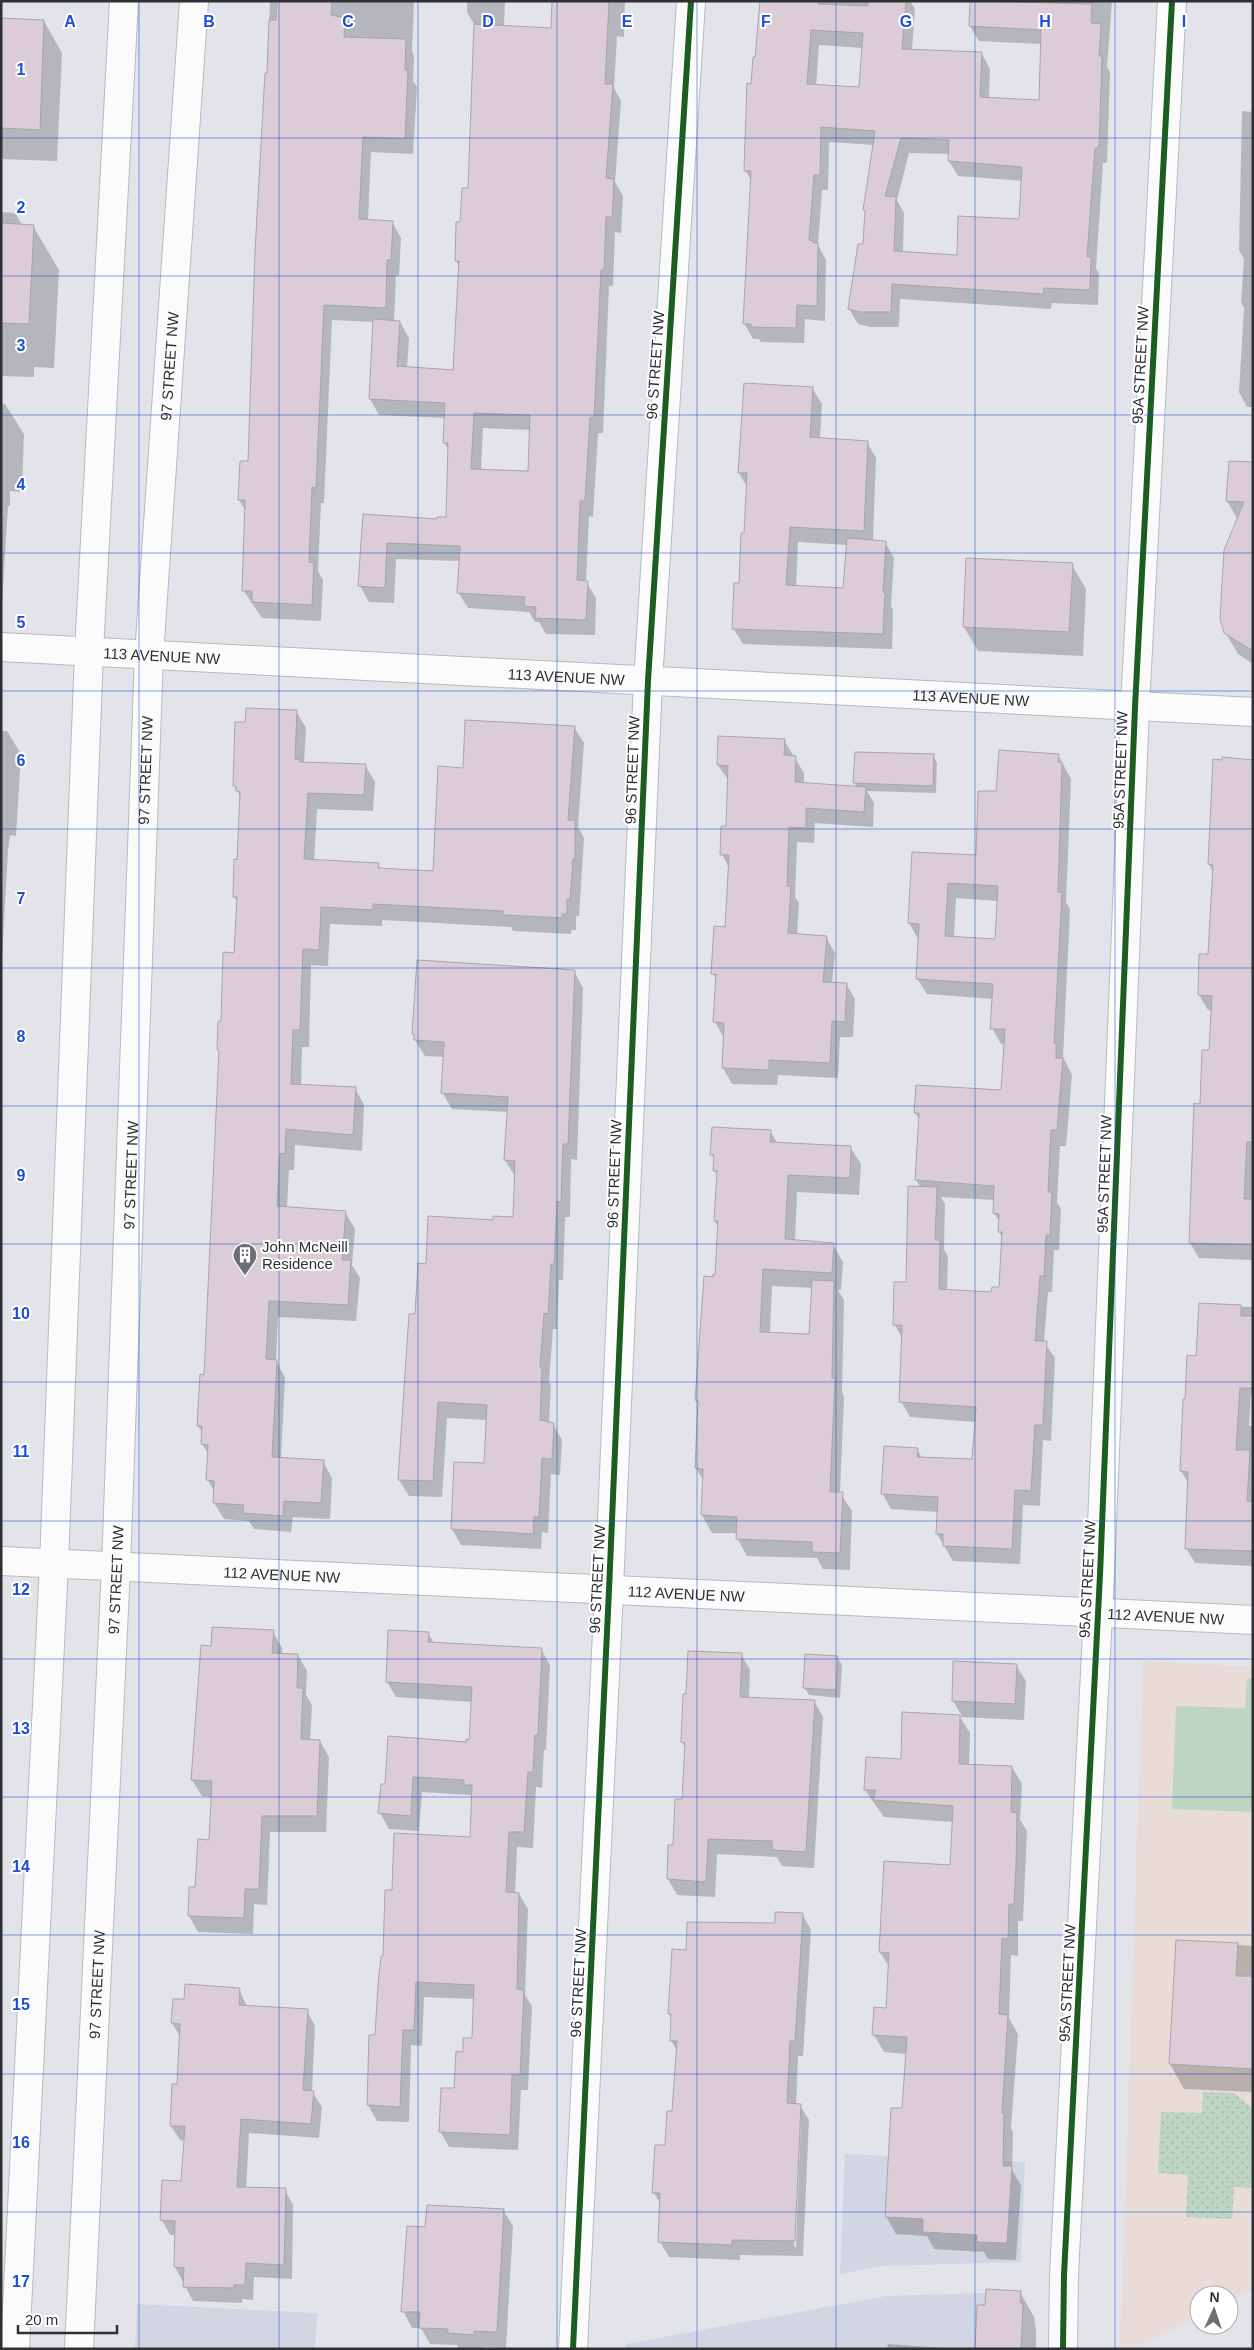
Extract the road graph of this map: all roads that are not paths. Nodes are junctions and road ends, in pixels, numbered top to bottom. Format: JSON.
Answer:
{"nodes":[{"id":1,"x":124,"y":1,"type":"edge"},
{"id":2,"x":194,"y":1,"type":"edge"},
{"id":3,"x":690,"y":1,"type":"edge"},
{"id":4,"x":1172,"y":1,"type":"edge"},
{"id":5,"x":1,"y":647,"type":"edge"},
{"id":6,"x":89,"y":652,"type":"junction"},
{"id":7,"x":149,"y":655,"type":"junction"},
{"id":8,"x":648,"y":681,"type":"junction"},
{"id":9,"x":1135,"y":707,"type":"junction"},
{"id":10,"x":1253,"y":712,"type":"edge"},
{"id":11,"x":1,"y":1561,"type":"edge"},
{"id":12,"x":54,"y":1564,"type":"junction"},
{"id":13,"x":116,"y":1567,"type":"junction"},
{"id":14,"x":609,"y":1590,"type":"junction"},
{"id":15,"x":1098,"y":1612,"type":"junction"},
{"id":16,"x":1253,"y":1620,"type":"edge"},
{"id":17,"x":15,"y":2349,"type":"edge"},
{"id":18,"x":79,"y":2349,"type":"edge"},
{"id":19,"x":573,"y":2349,"type":"edge"},
{"id":20,"x":1063,"y":2349,"type":"edge"}],
"edges":[{"from":1,"to":6,"type":"street"},
{"from":2,"to":7,"type":"street","name":"97 STREET NW"},
{"from":3,"to":8,"type":"street","name":"96 STREET NW"},
{"from":4,"to":9,"type":"street","name":"95A STREET NW"},
{"from":5,"to":6,"type":"street","name":"113 AVENUE NW"},
{"from":6,"to":7,"type":"street","name":"113 AVENUE NW"},
{"from":6,"to":12,"type":"street"},
{"from":7,"to":8,"type":"street","name":"113 AVENUE NW"},
{"from":7,"to":13,"type":"street","name":"97 STREET NW"},
{"from":8,"to":9,"type":"street","name":"113 AVENUE NW"},
{"from":8,"to":14,"type":"street","name":"96 STREET NW"},
{"from":9,"to":10,"type":"street","name":"113 AVENUE NW"},
{"from":9,"to":15,"type":"street","name":"95A STREET NW"},
{"from":11,"to":12,"type":"street","name":"112 AVENUE NW"},
{"from":12,"to":13,"type":"street","name":"112 AVENUE NW"},
{"from":12,"to":17,"type":"street"},
{"from":13,"to":14,"type":"street","name":"112 AVENUE NW"},
{"from":13,"to":18,"type":"street","name":"97 STREET NW"},
{"from":14,"to":15,"type":"street","name":"112 AVENUE NW"},
{"from":14,"to":19,"type":"street","name":"96 STREET NW"},
{"from":15,"to":16,"type":"street","name":"112 AVENUE NW"},
{"from":15,"to":20,"type":"street","name":"95A STREET NW"}]}
